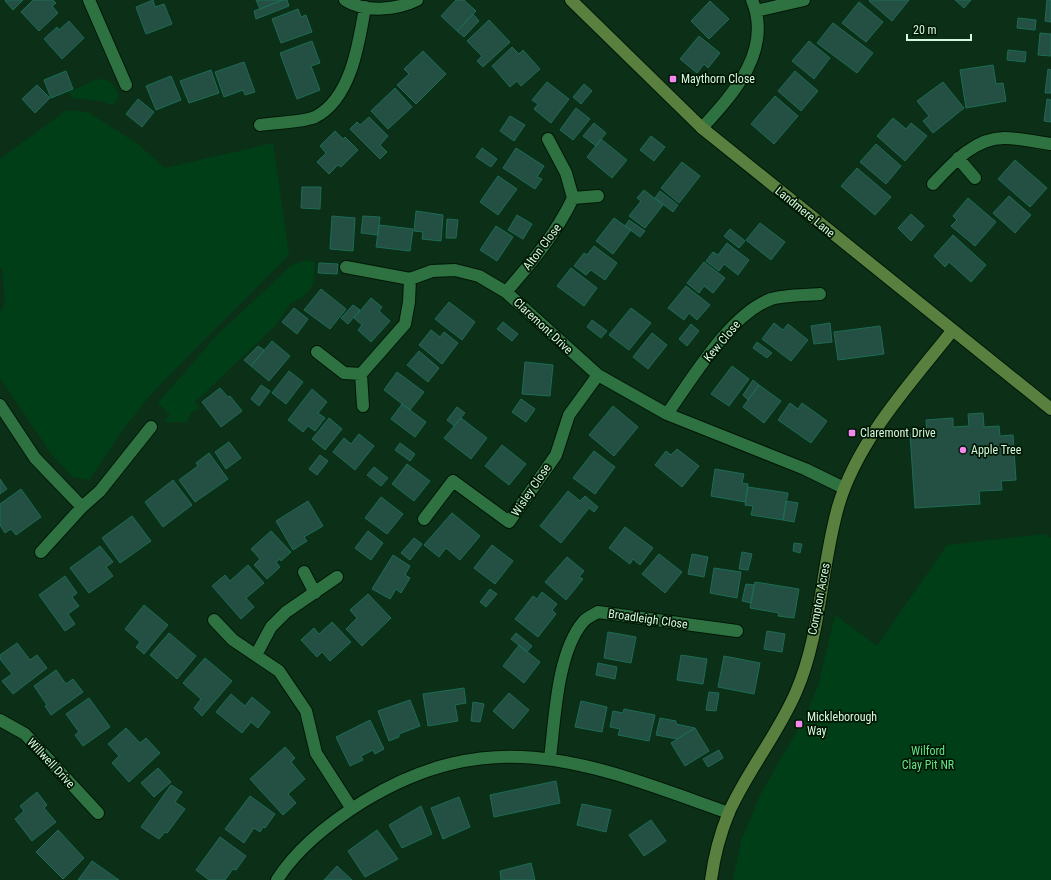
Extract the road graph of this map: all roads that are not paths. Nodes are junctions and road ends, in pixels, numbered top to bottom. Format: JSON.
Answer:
{"nodes":[{"id":1,"x":89,"y":0,"type":"edge"},
{"id":2,"x":345,"y":0,"type":"edge"},
{"id":3,"x":417,"y":0,"type":"edge"},
{"id":4,"x":571,"y":0,"type":"edge"},
{"id":5,"x":804,"y":0,"type":"edge"},
{"id":6,"x":754,"y":6,"type":"edge"},
{"id":7,"x":365,"y":7,"type":"junction"},
{"id":8,"x":126,"y":85,"type":"dead end"},
{"id":9,"x":260,"y":125,"type":"dead end"},
{"id":10,"x":702,"y":128,"type":"junction"},
{"id":11,"x":548,"y":139,"type":"dead end"},
{"id":12,"x":1051,"y":144,"type":"edge"},
{"id":13,"x":958,"y":158,"type":"junction"},
{"id":14,"x":975,"y":178,"type":"dead end"},
{"id":15,"x":933,"y":184,"type":"dead end"},
{"id":16,"x":598,"y":196,"type":"dead end"},
{"id":17,"x":573,"y":198,"type":"junction"},
{"id":18,"x":346,"y":267,"type":"dead end"},
{"id":19,"x":410,"y":279,"type":"junction"},
{"id":20,"x":506,"y":292,"type":"junction"},
{"id":21,"x":820,"y":294,"type":"dead end"},
{"id":22,"x":952,"y":331,"type":"junction"},
{"id":23,"x":317,"y":352,"type":"dead end"},
{"id":24,"x":361,"y":374,"type":"junction"},
{"id":25,"x":598,"y":375,"type":"junction"},
{"id":26,"x":0,"y":405,"type":"edge"},
{"id":27,"x":363,"y":406,"type":"dead end"},
{"id":28,"x":1051,"y":409,"type":"edge"},
{"id":29,"x":667,"y":414,"type":"junction"},
{"id":30,"x":150,"y":427,"type":"dead end"},
{"id":31,"x":844,"y":488,"type":"junction"},
{"id":32,"x":82,"y":507,"type":"junction"},
{"id":33,"x":424,"y":519,"type":"dead end"},
{"id":34,"x":41,"y":552,"type":"dead end"},
{"id":35,"x":304,"y":572,"type":"dead end"},
{"id":36,"x":337,"y":577,"type":"dead end"},
{"id":37,"x":315,"y":593,"type":"junction"},
{"id":38,"x":214,"y":620,"type":"dead end"},
{"id":39,"x":736,"y":630,"type":"dead end"},
{"id":40,"x":256,"y":656,"type":"junction"},
{"id":41,"x":0,"y":720,"type":"edge"},
{"id":42,"x":550,"y":758,"type":"junction"},
{"id":43,"x":352,"y":809,"type":"junction"},
{"id":44,"x":98,"y":813,"type":"dead end"},
{"id":45,"x":729,"y":813,"type":"junction"},
{"id":46,"x":277,"y":880,"type":"edge"},
{"id":47,"x":711,"y":880,"type":"edge"}],
"edges":[{"from":1,"to":8,"type":"street"},
{"from":2,"to":7,"type":"street"},
{"from":3,"to":7,"type":"street"},
{"from":4,"to":10,"type":"street","name":"Landmere Lane"},
{"from":5,"to":6,"type":"street"},
{"from":6,"to":10,"type":"street"},
{"from":7,"to":9,"type":"street"},
{"from":10,"to":22,"type":"street","name":"Landmere Lane"},
{"from":11,"to":17,"type":"street"},
{"from":12,"to":13,"type":"street"},
{"from":13,"to":14,"type":"street"},
{"from":13,"to":15,"type":"street"},
{"from":16,"to":17,"type":"street"},
{"from":17,"to":20,"type":"street","name":"Alton Close"},
{"from":18,"to":19,"type":"street"},
{"from":19,"to":20,"type":"street","name":"Claremont Drive"},
{"from":19,"to":24,"type":"street"},
{"from":20,"to":25,"type":"street","name":"Claremont Drive"},
{"from":21,"to":29,"type":"street","name":"Kew Close"},
{"from":22,"to":28,"type":"street","name":"Landmere Lane"},
{"from":22,"to":31,"type":"street","name":"Compton Acres"},
{"from":23,"to":24,"type":"street"},
{"from":24,"to":27,"type":"street"},
{"from":25,"to":29,"type":"street","name":"Claremont Drive"},
{"from":25,"to":33,"type":"street","name":"Wisley Close"},
{"from":26,"to":32,"type":"street"},
{"from":29,"to":31,"type":"street","name":"Claremont Drive"},
{"from":30,"to":32,"type":"street"},
{"from":31,"to":45,"type":"street","name":"Compton Acres"},
{"from":32,"to":34,"type":"street"},
{"from":35,"to":37,"type":"street"},
{"from":36,"to":37,"type":"street"},
{"from":37,"to":40,"type":"street"},
{"from":38,"to":40,"type":"street"},
{"from":39,"to":42,"type":"street","name":"Broadleigh Close"},
{"from":40,"to":43,"type":"street"},
{"from":41,"to":44,"type":"street","name":"Willwell Drive"},
{"from":42,"to":43,"type":"street"},
{"from":42,"to":45,"type":"street"},
{"from":43,"to":46,"type":"street"},
{"from":45,"to":47,"type":"street","name":"Compton Acres"}]}
